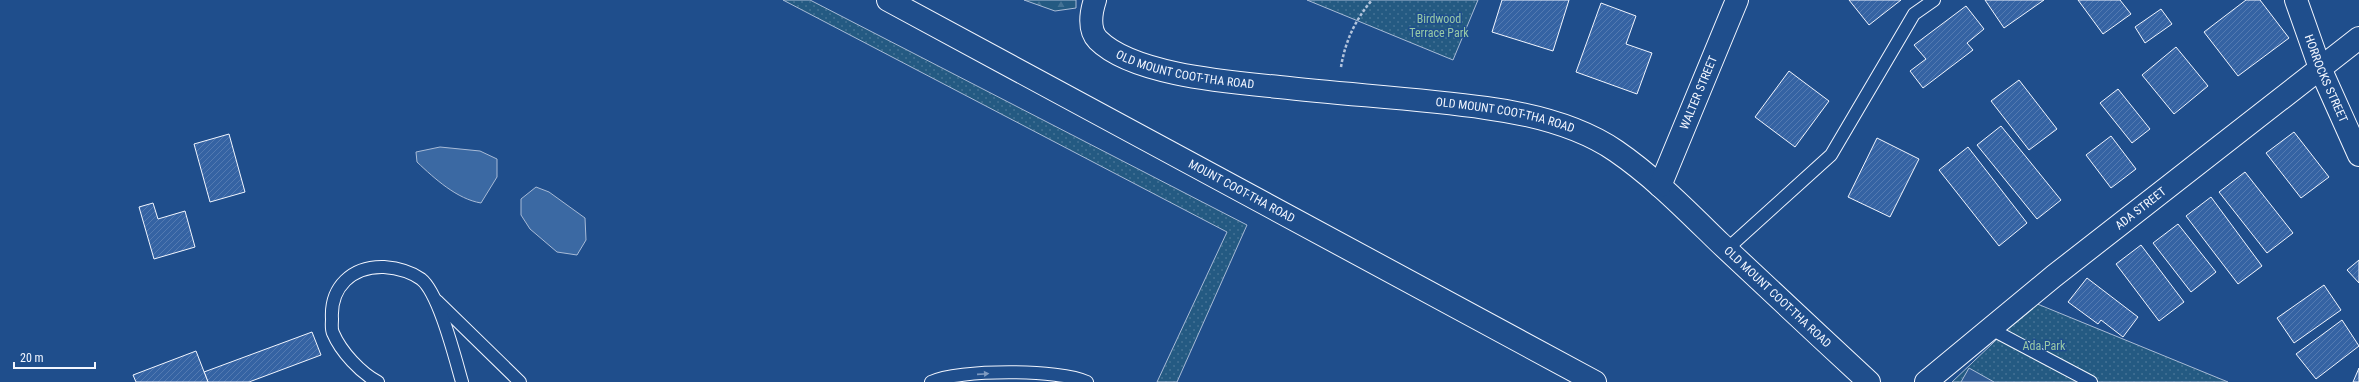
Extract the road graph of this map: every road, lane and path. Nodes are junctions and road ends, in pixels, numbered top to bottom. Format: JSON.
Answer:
{"nodes":[{"id":1,"x":888,"y":0,"type":"edge"},
{"id":2,"x":1095,"y":0,"type":"edge"},
{"id":3,"x":1372,"y":0,"type":"edge"},
{"id":4,"x":1737,"y":0,"type":"edge"},
{"id":5,"x":1934,"y":0,"type":"edge"},
{"id":6,"x":2296,"y":0,"type":"edge"},
{"id":7,"x":2359,"y":38,"type":"edge"},
{"id":8,"x":2320,"y":68,"type":"junction"},
{"id":9,"x":1336,"y":93,"type":"junction"},
{"id":10,"x":2359,"y":155,"type":"edge"},
{"id":11,"x":1660,"y":186,"type":"junction"},
{"id":12,"x":1727,"y":249,"type":"junction"},
{"id":13,"x":435,"y":299,"type":"junction"},
{"id":14,"x":1989,"y":328,"type":"junction"},
{"id":15,"x":1933,"y":380,"type":"edge"},
{"id":16,"x":378,"y":382,"type":"edge"},
{"id":17,"x":462,"y":382,"type":"edge"},
{"id":18,"x":520,"y":382,"type":"edge"},
{"id":19,"x":931,"y":382,"type":"edge"},
{"id":20,"x":1087,"y":382,"type":"edge"},
{"id":21,"x":1594,"y":382,"type":"edge"},
{"id":22,"x":1869,"y":382,"type":"edge"},
{"id":23,"x":2091,"y":382,"type":"edge"}],
"edges":[{"from":1,"to":21,"type":"street","name":"MOUNT COOT-THA ROAD"},
{"from":2,"to":9,"type":"street","name":"OLD MOUNT COOT-THA ROAD"},
{"from":3,"to":9,"type":"path"},
{"from":4,"to":11,"type":"street","name":"WALTER STREET"},
{"from":5,"to":12,"type":"lane"},
{"from":6,"to":8,"type":"street","name":"HORROCKS STREET"},
{"from":7,"to":8,"type":"street","name":"ADA STREET"},
{"from":8,"to":10,"type":"street","name":"HORROCKS STREET"},
{"from":8,"to":14,"type":"street","name":"ADA STREET"},
{"from":9,"to":11,"type":"street","name":"OLD MOUNT COOT-THA ROAD"},
{"from":11,"to":12,"type":"street","name":"OLD MOUNT COOT-THA ROAD"},
{"from":12,"to":22,"type":"street","name":"OLD MOUNT COOT-THA ROAD"},
{"from":13,"to":16,"type":"lane"},
{"from":13,"to":17,"type":"lane"},
{"from":13,"to":18,"type":"lane"},
{"from":14,"to":15,"type":"street","name":"ADA STREET"},
{"from":14,"to":23,"type":"lane"},
{"from":19,"to":20,"type":"lane","one_way":true}]}
